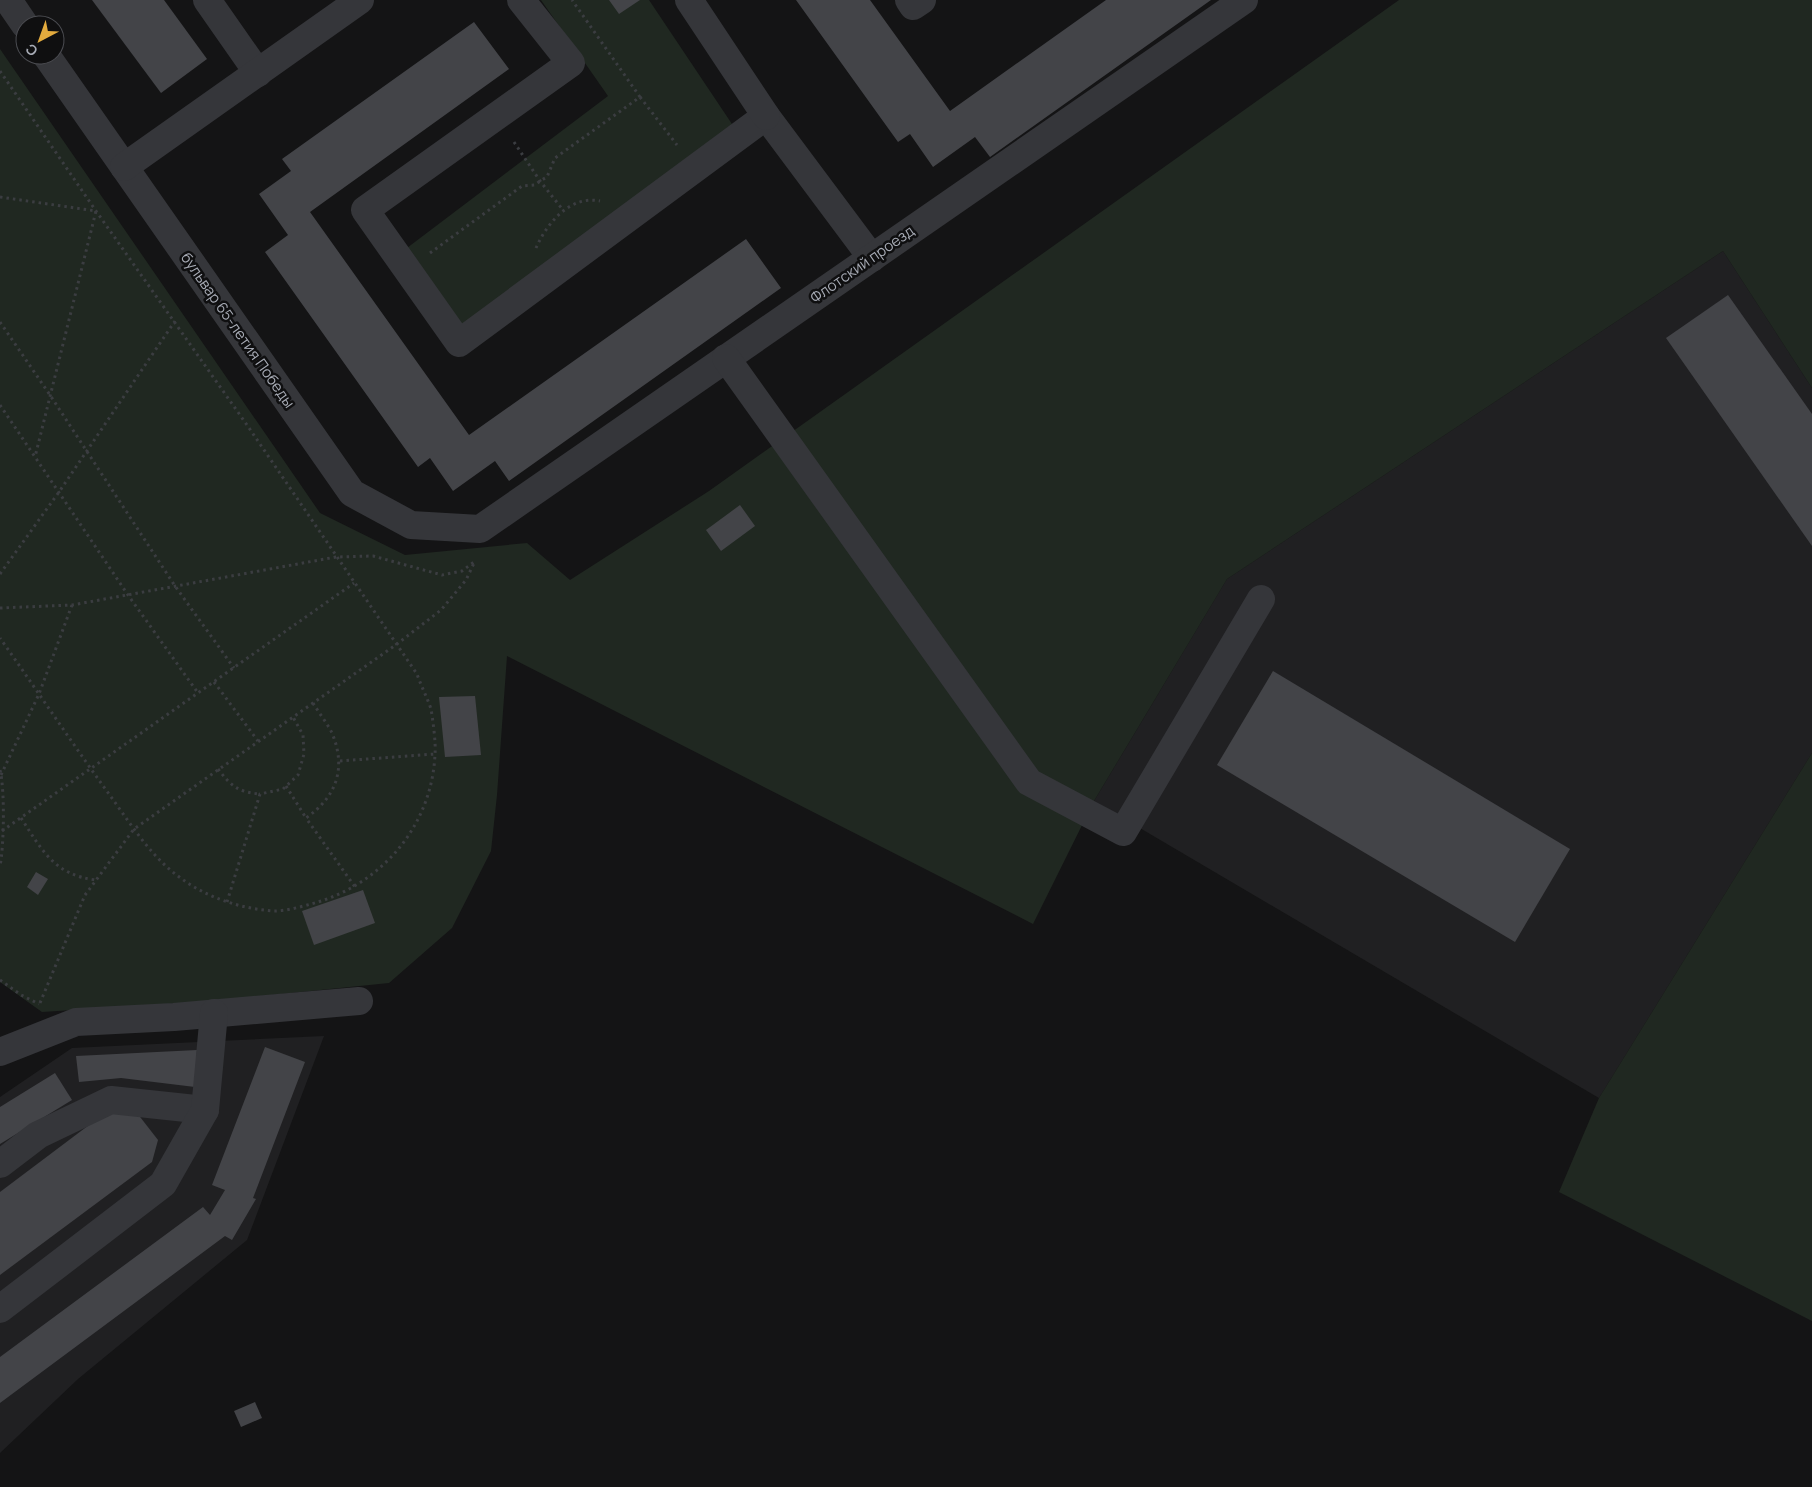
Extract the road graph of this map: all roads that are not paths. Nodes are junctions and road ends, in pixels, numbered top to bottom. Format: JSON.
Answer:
{"nodes":[{"id":1,"x":8,"y":0,"type":"edge"},
{"id":2,"x":207,"y":0,"type":"edge"},
{"id":3,"x":360,"y":0,"type":"edge"},
{"id":4,"x":521,"y":0,"type":"edge"},
{"id":5,"x":689,"y":0,"type":"edge"},
{"id":6,"x":909,"y":0,"type":"edge"},
{"id":7,"x":922,"y":0,"type":"edge"},
{"id":8,"x":1244,"y":0,"type":"edge"},
{"id":9,"x":18,"y":15,"type":"edge"},
{"id":10,"x":53,"y":65,"type":"edge"},
{"id":11,"x":258,"y":73,"type":"junction"},
{"id":12,"x":766,"y":116,"type":"junction"},
{"id":13,"x":124,"y":167,"type":"junction"},
{"id":14,"x":872,"y":258,"type":"junction"},
{"id":15,"x":726,"y":358,"type":"junction"},
{"id":16,"x":480,"y":529,"type":"joint"},
{"id":17,"x":1261,"y":599,"type":"dead end"},
{"id":18,"x":359,"y":1001,"type":"dead end"},
{"id":19,"x":214,"y":1013,"type":"junction"},
{"id":20,"x":10,"y":1048,"type":"edge"},
{"id":21,"x":206,"y":1110,"type":"junction"},
{"id":22,"x":0,"y":1164,"type":"edge"},
{"id":23,"x":0,"y":1309,"type":"edge"}],
"edges":[{"from":1,"to":9,"type":"street"},
{"from":2,"to":11,"type":"street"},
{"from":3,"to":11,"type":"street"},
{"from":4,"to":12,"type":"street"},
{"from":5,"to":12,"type":"street"},
{"from":6,"to":7,"type":"street"},
{"from":8,"to":14,"type":"street","name":"Флотский проезд"},
{"from":10,"to":13,"type":"street","name":"бульвар 65-летия Победы"},
{"from":11,"to":13,"type":"street"},
{"from":12,"to":14,"type":"street"},
{"from":13,"to":16,"type":"street","name":"бульвар 65-летия Победы"},
{"from":14,"to":15,"type":"street","name":"Флотский проезд"},
{"from":15,"to":16,"type":"street","name":"Флотский проезд"},
{"from":15,"to":17,"type":"street"},
{"from":18,"to":19,"type":"street"},
{"from":19,"to":20,"type":"street"},
{"from":19,"to":21,"type":"street"},
{"from":21,"to":22,"type":"street"},
{"from":21,"to":23,"type":"street"}]}
